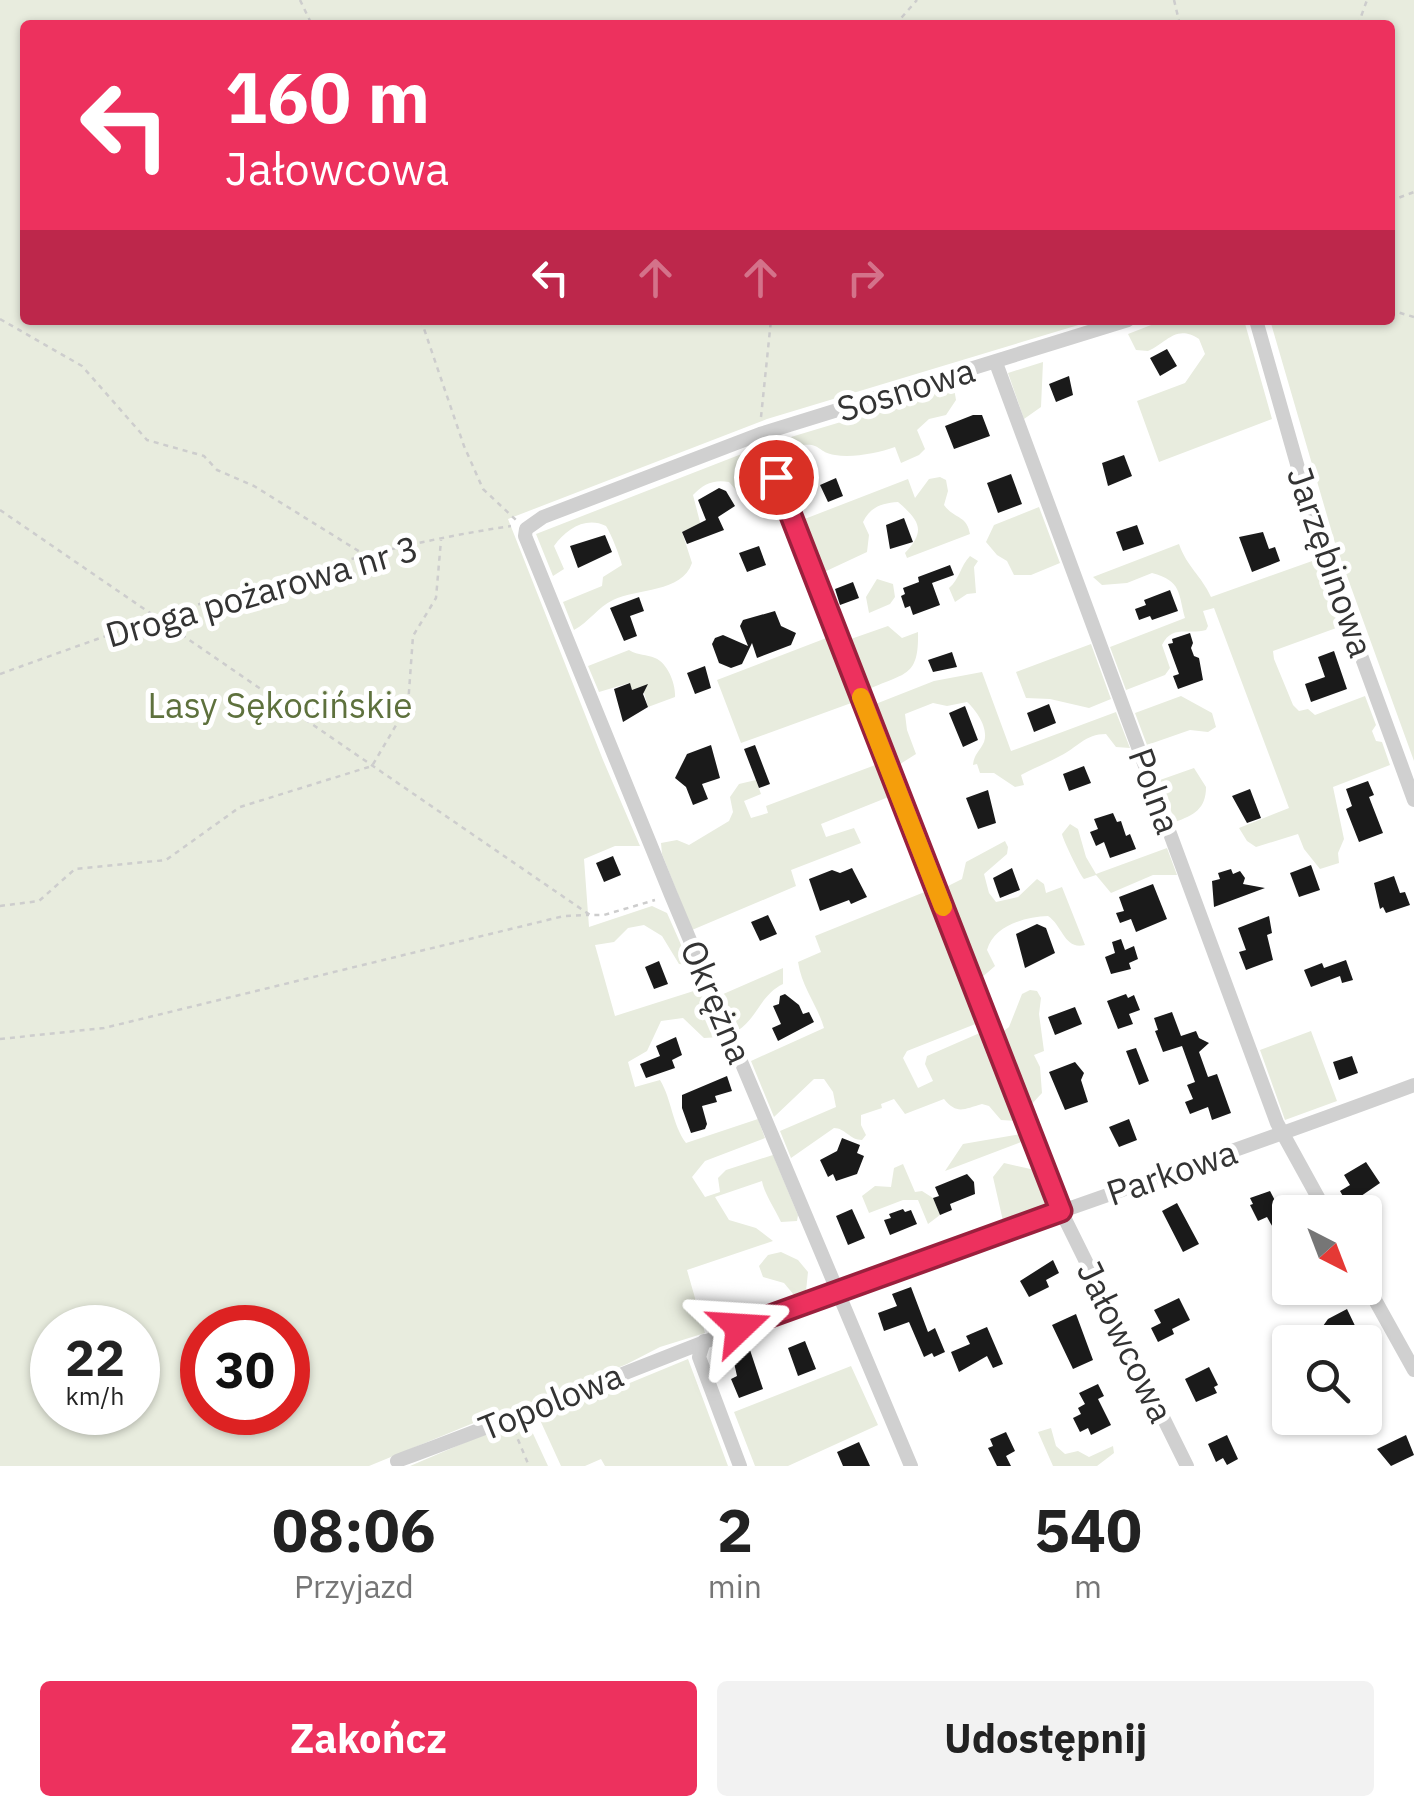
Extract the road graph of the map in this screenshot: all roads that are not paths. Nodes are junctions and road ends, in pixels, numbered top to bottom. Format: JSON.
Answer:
{"nodes":[{"id":1,"x":1113,"y":325,"type":"edge"},
{"id":2,"x":1257,"y":325,"type":"edge"},
{"id":3,"x":996,"y":363,"type":"junction"},
{"id":4,"x":760,"y":434,"type":"junction"},
{"id":5,"x":522,"y":530,"type":"joint"},
{"id":6,"x":1414,"y":800,"type":"edge"},
{"id":7,"x":1414,"y":1085,"type":"edge"},
{"id":8,"x":1282,"y":1134,"type":"junction"},
{"id":9,"x":1316,"y":1195,"type":"edge"},
{"id":10,"x":1061,"y":1211,"type":"junction"},
{"id":11,"x":838,"y":1291,"type":"junction"},
{"id":12,"x":1378,"y":1305,"type":"edge"},
{"id":13,"x":704,"y":1341,"type":"junction"},
{"id":14,"x":1414,"y":1370,"type":"edge"},
{"id":15,"x":397,"y":1461,"type":"dead end"},
{"id":16,"x":740,"y":1466,"type":"edge"},
{"id":17,"x":911,"y":1466,"type":"edge"},
{"id":18,"x":1187,"y":1466,"type":"edge"}],
"edges":[{"from":1,"to":3,"type":"street","name":"Sosnowa"},
{"from":2,"to":6,"type":"street","name":"Jarzębinowa"},
{"from":3,"to":4,"type":"street","name":"Sosnowa"},
{"from":3,"to":8,"type":"street","name":"Polna"},
{"from":4,"to":5,"type":"street","name":"Sosnowa"},
{"from":4,"to":10,"type":"street","name":"Jałowcowa"},
{"from":5,"to":11,"type":"street","name":"Okrężna"},
{"from":7,"to":8,"type":"street","name":"Parkowa"},
{"from":8,"to":9,"type":"street","name":"Polna"},
{"from":8,"to":10,"type":"street","name":"Parkowa"},
{"from":10,"to":11,"type":"street","name":"Parkowa"},
{"from":10,"to":18,"type":"street","name":"Jałowcowa"},
{"from":11,"to":13,"type":"street","name":"Parkowa"},
{"from":11,"to":17,"type":"street","name":"Okrężna"},
{"from":12,"to":14,"type":"street"},
{"from":13,"to":15,"type":"street","name":"Topolowa"},
{"from":13,"to":16,"type":"street"}]}
